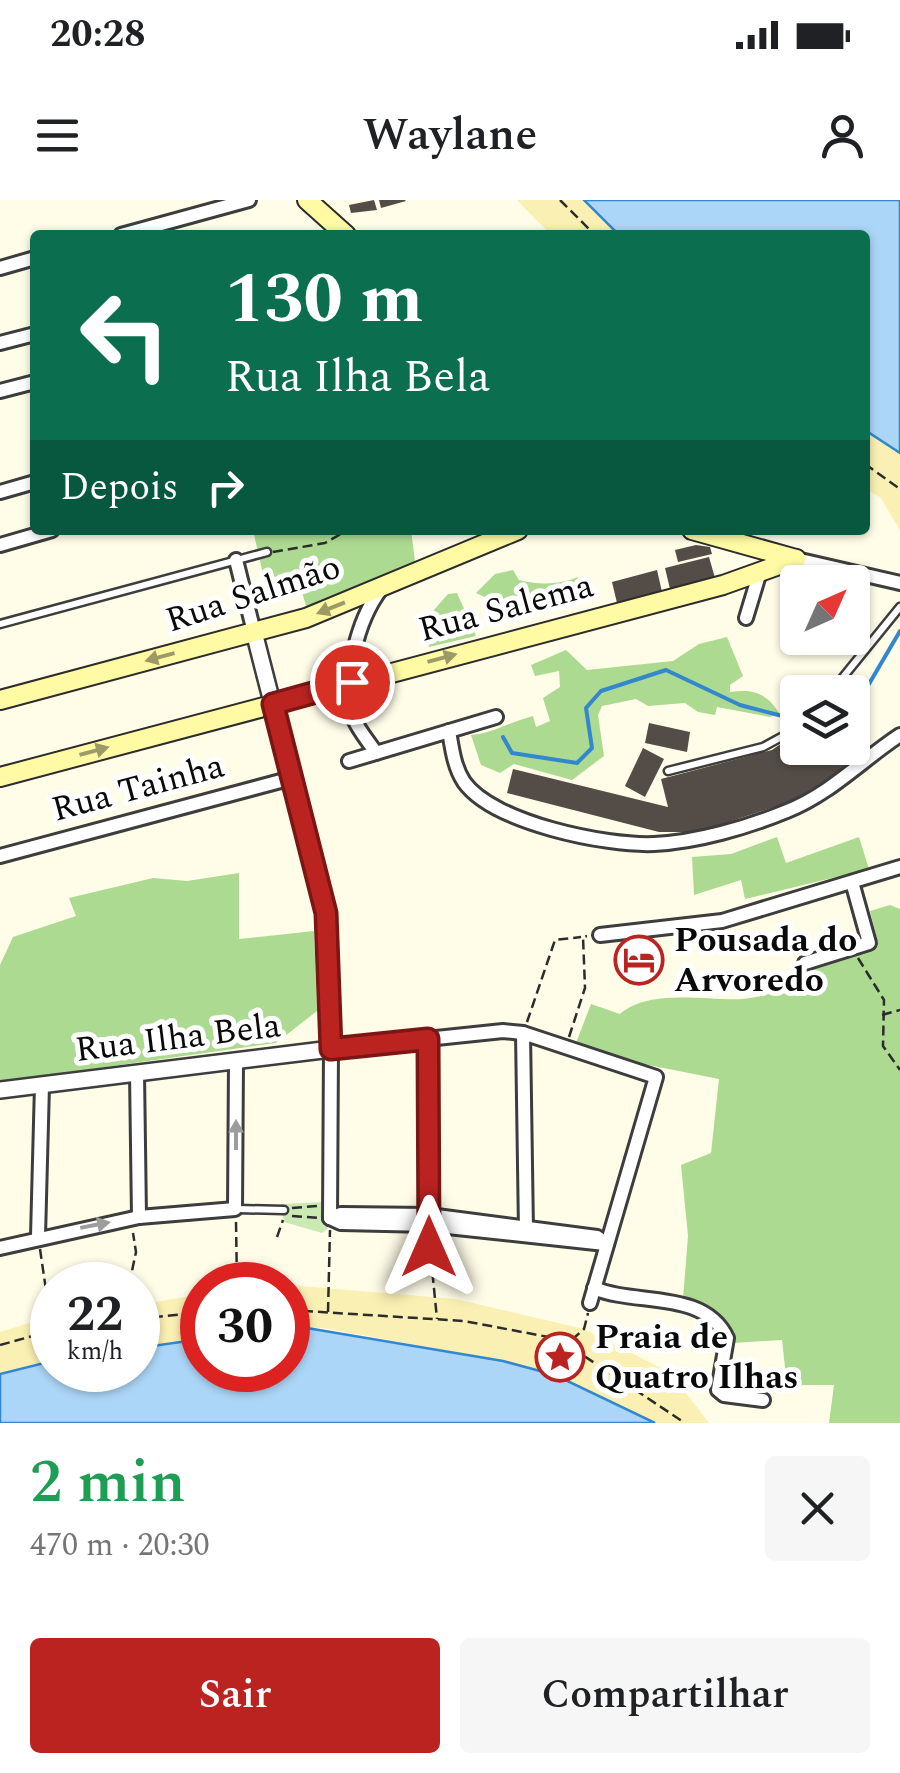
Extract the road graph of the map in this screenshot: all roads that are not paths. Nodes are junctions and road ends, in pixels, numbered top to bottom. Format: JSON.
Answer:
{"nodes":[{"id":1,"x":249,"y":200,"type":"edge"},
{"id":2,"x":306,"y":200,"type":"edge"},
{"id":3,"x":138,"y":230,"type":"edge"},
{"id":4,"x":340,"y":230,"type":"edge"},
{"id":5,"x":30,"y":259,"type":"edge"},
{"id":6,"x":0,"y":268,"type":"edge"},
{"id":7,"x":30,"y":335,"type":"edge"},
{"id":8,"x":0,"y":344,"type":"edge"},
{"id":9,"x":30,"y":383,"type":"edge"},
{"id":10,"x":0,"y":391,"type":"edge"},
{"id":11,"x":30,"y":483,"type":"edge"},
{"id":12,"x":0,"y":492,"type":"edge"},
{"id":13,"x":32,"y":535,"type":"edge"},
{"id":14,"x":505,"y":535,"type":"edge"},
{"id":15,"x":710,"y":535,"type":"edge"},
{"id":16,"x":0,"y":543,"type":"edge"},
{"id":17,"x":267,"y":552,"type":"road end"},
{"id":18,"x":796,"y":559,"type":"junction"},
{"id":19,"x":236,"y":560,"type":"junction"},
{"id":20,"x":759,"y":574,"type":"junction"},
{"id":21,"x":385,"y":583,"type":"junction"},
{"id":22,"x":900,"y":584,"type":"edge"},
{"id":23,"x":900,"y":607,"type":"edge"},
{"id":24,"x":746,"y":618,"type":"dead end"},
{"id":25,"x":0,"y":624,"type":"edge"},
{"id":26,"x":254,"y":632,"type":"junction"},
{"id":27,"x":844,"y":675,"type":"edge"},
{"id":28,"x":352,"y":682,"type":"junction"},
{"id":29,"x":0,"y":700,"type":"edge"},
{"id":30,"x":273,"y":704,"type":"junction"},
{"id":31,"x":496,"y":717,"type":"dead end"},
{"id":32,"x":448,"y":731,"type":"junction"},
{"id":33,"x":900,"y":735,"type":"edge"},
{"id":34,"x":780,"y":738,"type":"edge"},
{"id":35,"x":376,"y":753,"type":"junction"},
{"id":36,"x":349,"y":761,"type":"dead end"},
{"id":37,"x":668,"y":771,"type":"dead end"},
{"id":38,"x":0,"y":777,"type":"edge"},
{"id":39,"x":292,"y":778,"type":"junction"},
{"id":40,"x":0,"y":856,"type":"edge"},
{"id":41,"x":900,"y":867,"type":"edge"},
{"id":42,"x":852,"y":882,"type":"junction"},
{"id":43,"x":600,"y":935,"type":"road end"},
{"id":44,"x":805,"y":963,"type":"dead end"},
{"id":45,"x":523,"y":1033,"type":"junction"},
{"id":46,"x":428,"y":1039,"type":"junction"},
{"id":47,"x":331,"y":1049,"type":"junction"},
{"id":48,"x":236,"y":1061,"type":"junction"},
{"id":49,"x":137,"y":1073,"type":"junction"},
{"id":50,"x":42,"y":1085,"type":"junction"},
{"id":51,"x":0,"y":1090,"type":"edge"},
{"id":52,"x":236,"y":1210,"type":"junction"},
{"id":53,"x":284,"y":1210,"type":"road end"},
{"id":54,"x":138,"y":1217,"type":"junction"},
{"id":55,"x":429,"y":1220,"type":"junction"},
{"id":56,"x":526,"y":1232,"type":"junction"},
{"id":57,"x":38,"y":1236,"type":"junction"},
{"id":58,"x":607,"y":1244,"type":"junction"},
{"id":59,"x":429,"y":1247,"type":"road end"},
{"id":60,"x":0,"y":1248,"type":"edge"},
{"id":61,"x":594,"y":1288,"type":"junction"},
{"id":62,"x":590,"y":1303,"type":"road end"},
{"id":63,"x":763,"y":1400,"type":"dead end"}],
"edges":[{"from":1,"to":3,"type":"street"},
{"from":2,"to":4,"type":"main road"},
{"from":5,"to":6,"type":"street"},
{"from":7,"to":8,"type":"street"},
{"from":9,"to":10,"type":"street"},
{"from":11,"to":12,"type":"street"},
{"from":13,"to":16,"type":"street"},
{"from":14,"to":21,"type":"main road","name":"Rua Salmão"},
{"from":15,"to":18,"type":"main road"},
{"from":17,"to":19,"type":"lane"},
{"from":18,"to":20,"type":"main road","name":"Rua Salema"},
{"from":18,"to":22,"type":"street"},
{"from":19,"to":25,"type":"lane"},
{"from":19,"to":26,"type":"street"},
{"from":20,"to":24,"type":"street"},
{"from":28,"to":20,"type":"main road","name":"Rua Salema","one_way":true},
{"from":21,"to":26,"type":"main road","name":"Rua Salmão","one_way":true},
{"from":21,"to":28,"type":"street"},
{"from":23,"to":27,"type":"lane"},
{"from":26,"to":29,"type":"main road","name":"Rua Salmão","one_way":true},
{"from":26,"to":30,"type":"street"},
{"from":28,"to":30,"type":"main road","name":"Rua Salema"},
{"from":28,"to":35,"type":"street"},
{"from":38,"to":30,"type":"main road","name":"Rua Salema","one_way":true},
{"from":30,"to":39,"type":"street"},
{"from":31,"to":32,"type":"street"},
{"from":32,"to":33,"type":"street"},
{"from":32,"to":35,"type":"street"},
{"from":34,"to":37,"type":"lane"},
{"from":35,"to":36,"type":"street"},
{"from":39,"to":40,"type":"street","name":"Rua Tainha"},
{"from":39,"to":47,"type":"street"},
{"from":41,"to":42,"type":"street"},
{"from":42,"to":43,"type":"street"},
{"from":42,"to":44,"type":"street"},
{"from":45,"to":46,"type":"street","name":"Rua Ilha Bela"},
{"from":45,"to":56,"type":"street"},
{"from":45,"to":58,"type":"street","name":"Rua Ilha Bela"},
{"from":46,"to":47,"type":"street","name":"Rua Ilha Bela"},
{"from":46,"to":55,"type":"street"},
{"from":47,"to":48,"type":"street","name":"Rua Ilha Bela"},
{"from":47,"to":55,"type":"street"},
{"from":48,"to":49,"type":"street","name":"Rua Ilha Bela"},
{"from":52,"to":48,"type":"street","one_way":true},
{"from":49,"to":50,"type":"street","name":"Rua Ilha Bela"},
{"from":49,"to":54,"type":"street"},
{"from":50,"to":51,"type":"street","name":"Rua Ilha Bela"},
{"from":50,"to":57,"type":"street"},
{"from":52,"to":53,"type":"lane"},
{"from":52,"to":54,"type":"street"},
{"from":57,"to":54,"type":"street","one_way":true},
{"from":55,"to":56,"type":"street"},
{"from":55,"to":59,"type":"street"},
{"from":56,"to":58,"type":"street"},
{"from":57,"to":60,"type":"street"},
{"from":58,"to":61,"type":"street"},
{"from":61,"to":62,"type":"street"},
{"from":61,"to":63,"type":"street"}]}
